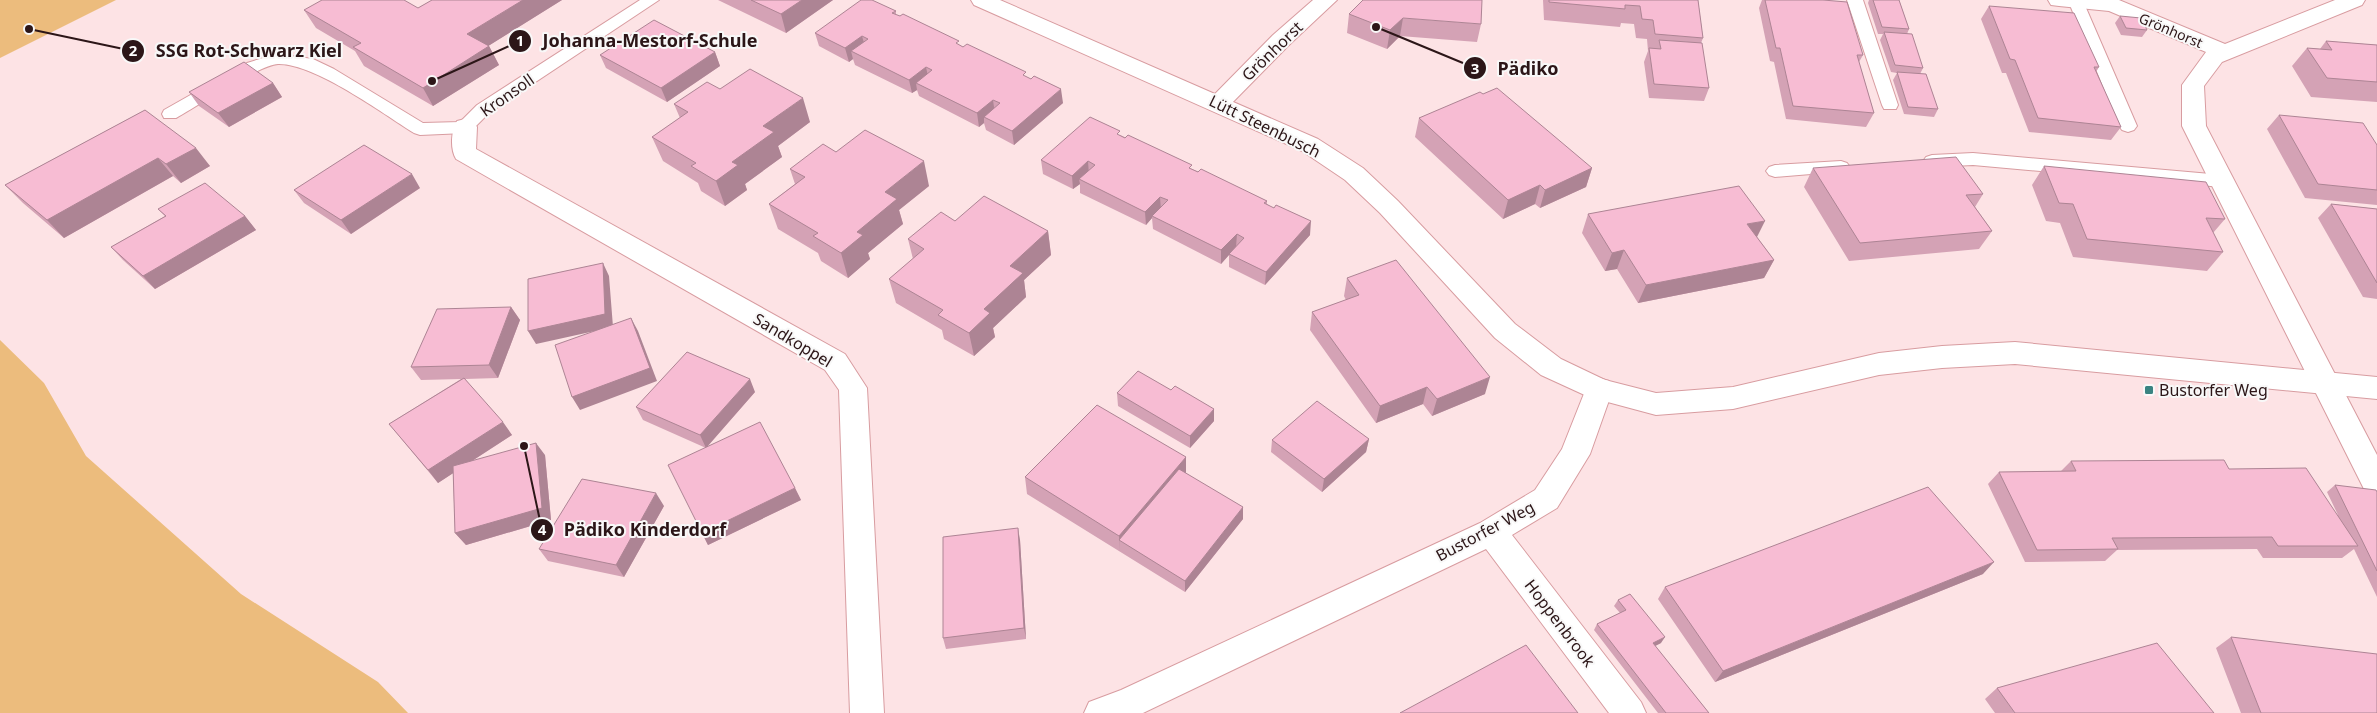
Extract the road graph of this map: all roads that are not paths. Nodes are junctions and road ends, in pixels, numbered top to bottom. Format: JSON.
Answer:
{"nodes":[{"id":1,"x":651,"y":0,"type":"edge"},
{"id":2,"x":982,"y":0,"type":"edge"},
{"id":3,"x":1326,"y":0,"type":"edge"},
{"id":4,"x":1855,"y":0,"type":"edge"},
{"id":5,"x":2354,"y":0,"type":"edge"},
{"id":6,"x":2067,"y":1,"type":"edge"},
{"id":7,"x":2224,"y":52,"type":"junction"},
{"id":8,"x":1218,"y":103,"type":"junction"},
{"id":9,"x":1890,"y":105,"type":"dead end"},
{"id":10,"x":170,"y":114,"type":"dead end"},
{"id":11,"x":2128,"y":126,"type":"dead end"},
{"id":12,"x":465,"y":127,"type":"junction"},
{"id":13,"x":1913,"y":163,"type":"edge"},
{"id":14,"x":1854,"y":166,"type":"edge"},
{"id":15,"x":1775,"y":171,"type":"dead end"},
{"id":16,"x":2222,"y":181,"type":"junction"},
{"id":17,"x":2327,"y":383,"type":"junction"},
{"id":18,"x":2377,"y":388,"type":"edge"},
{"id":19,"x":1598,"y":389,"type":"junction"},
{"id":20,"x":2377,"y":484,"type":"edge"},
{"id":21,"x":1491,"y":532,"type":"junction"},
{"id":22,"x":867,"y":713,"type":"edge"},
{"id":23,"x":1101,"y":713,"type":"edge"},
{"id":24,"x":1629,"y":713,"type":"edge"}],
"edges":[{"from":1,"to":12,"type":"lane","name":"Kronsoll"},
{"from":2,"to":8,"type":"street","name":"Lütt Steenbusch"},
{"from":3,"to":8,"type":"street","name":"Grönhorst"},
{"from":4,"to":9,"type":"lane"},
{"from":5,"to":7,"type":"street"},
{"from":6,"to":7,"type":"street","name":"Grönhorst"},
{"from":6,"to":11,"type":"lane"},
{"from":7,"to":16,"type":"street"},
{"from":8,"to":19,"type":"street","name":"Lütt Steenbusch"},
{"from":10,"to":12,"type":"lane"},
{"from":12,"to":22,"type":"street","name":"Sandkoppel"},
{"from":13,"to":16,"type":"lane"},
{"from":14,"to":15,"type":"lane"},
{"from":16,"to":17,"type":"street"},
{"from":17,"to":18,"type":"street"},
{"from":17,"to":19,"type":"street"},
{"from":17,"to":20,"type":"street"},
{"from":19,"to":21,"type":"street","name":"Bustorfer Weg"},
{"from":21,"to":23,"type":"street","name":"Bustorfer Weg"},
{"from":21,"to":24,"type":"street","name":"Hoppenbrook"}]}
